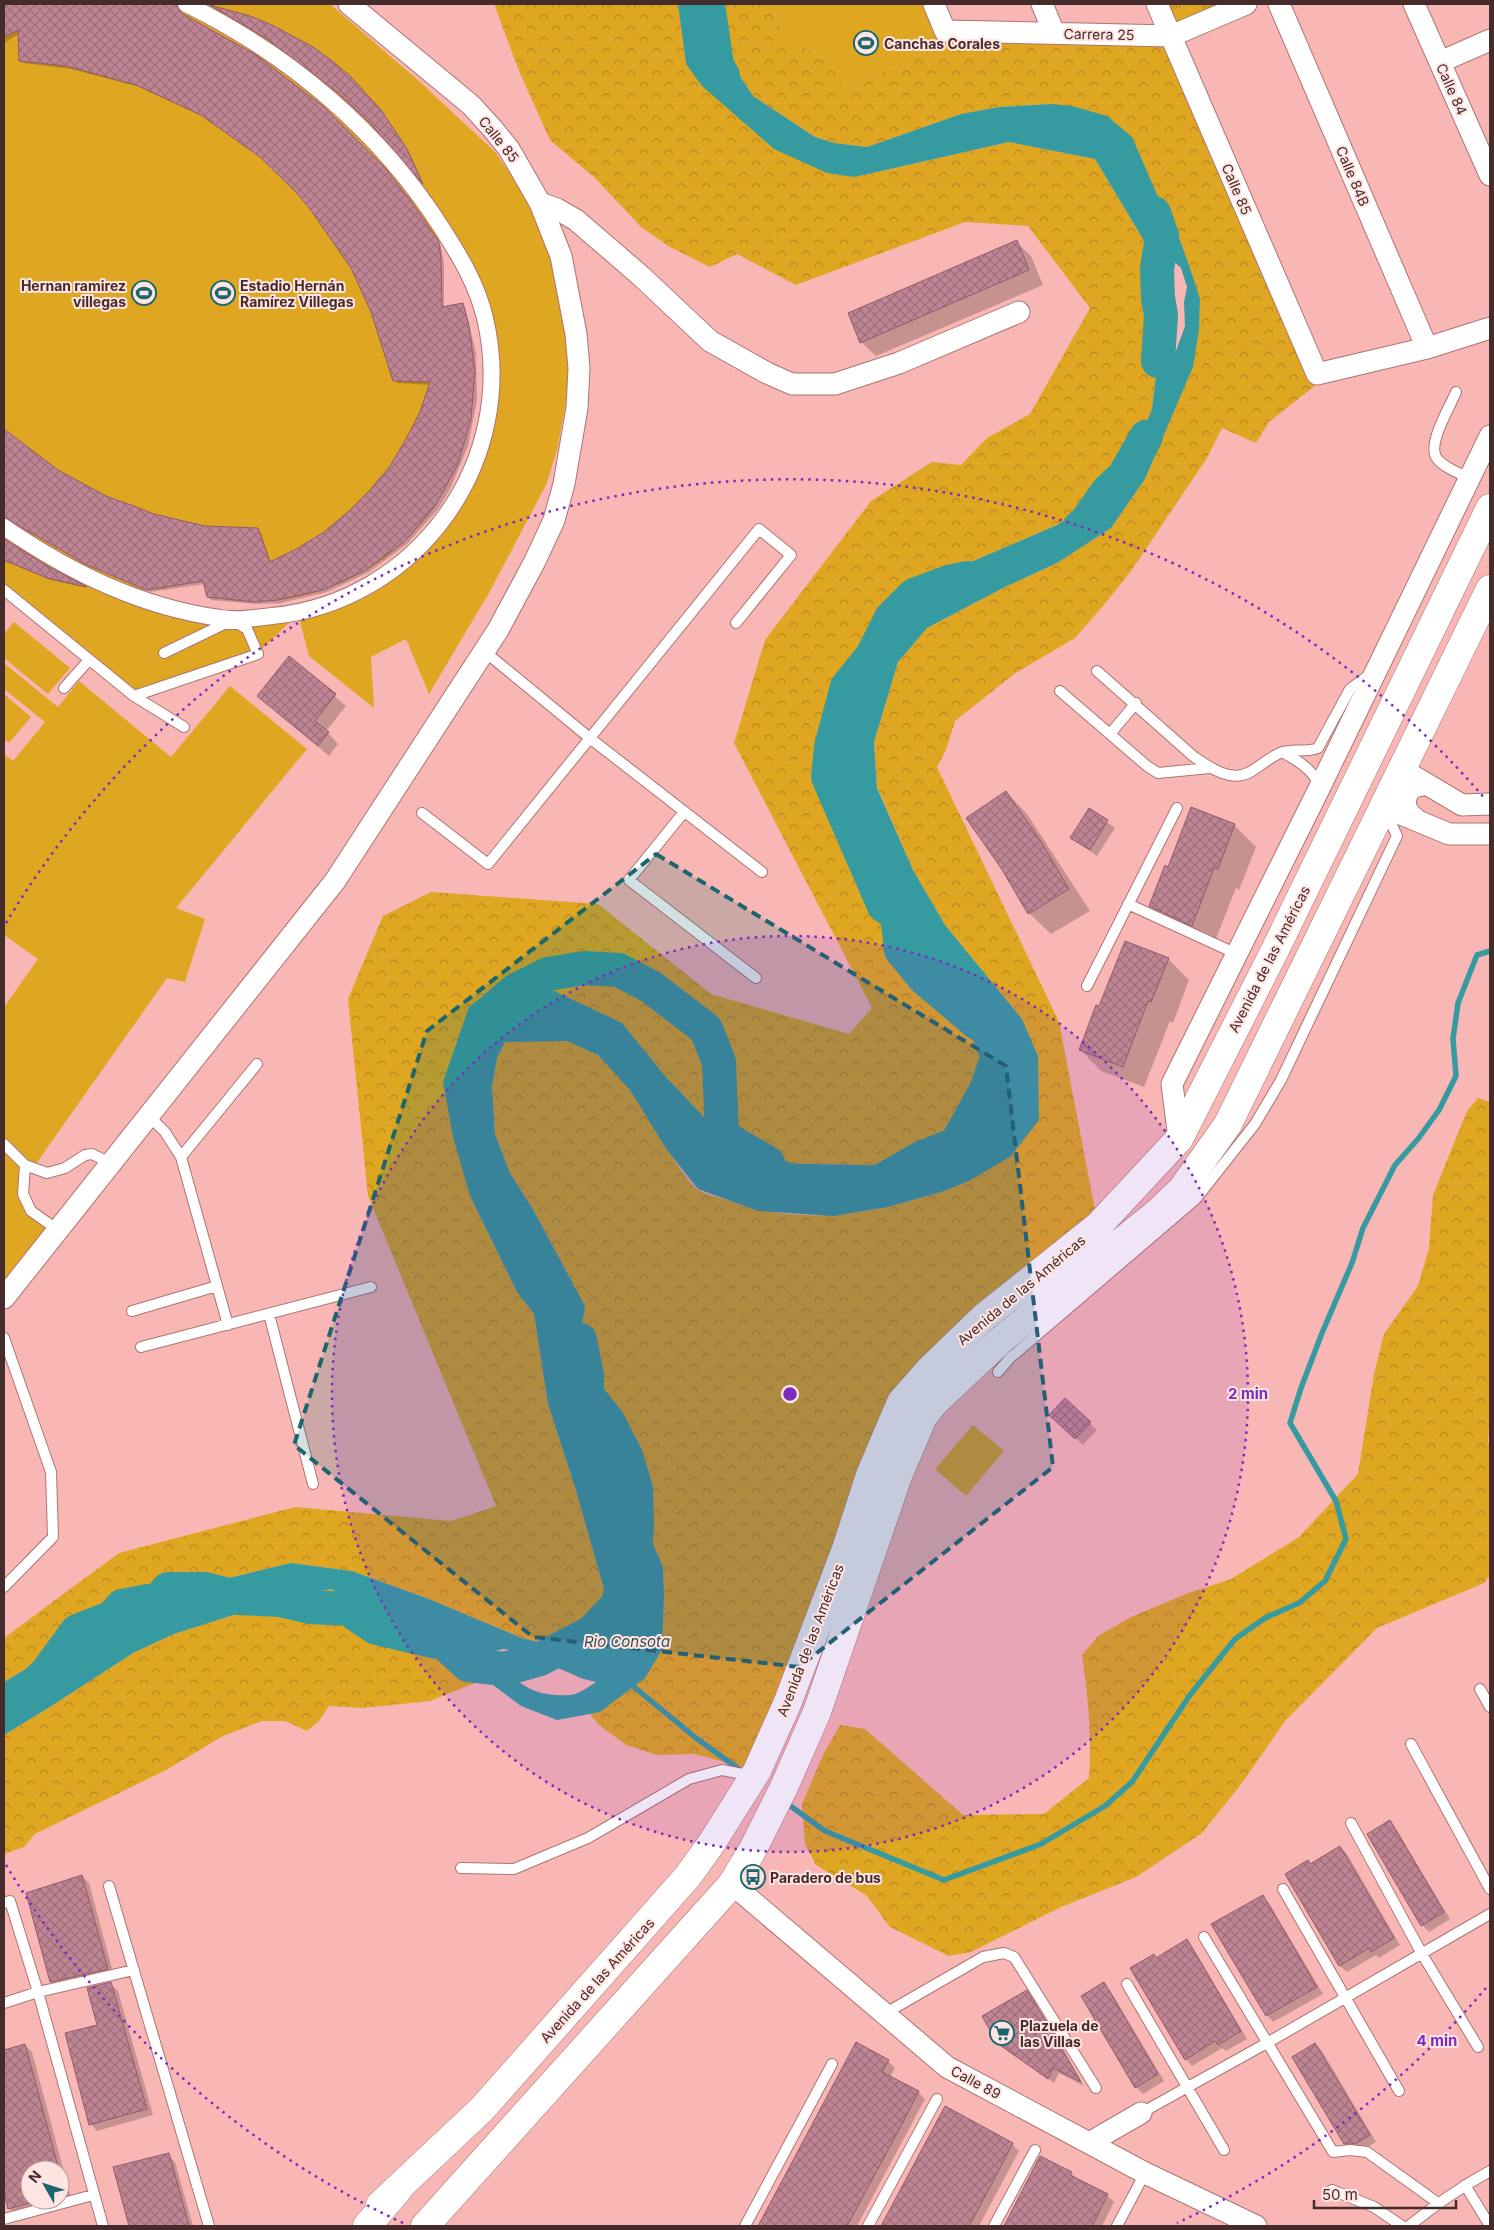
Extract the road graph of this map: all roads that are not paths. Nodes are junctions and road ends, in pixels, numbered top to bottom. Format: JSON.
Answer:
{"nodes":[{"id":1,"x":186,"y":4,"type":"edge"},
{"id":2,"x":349,"y":4,"type":"edge"},
{"id":3,"x":934,"y":4,"type":"edge"},
{"id":4,"x":1042,"y":4,"type":"edge"},
{"id":5,"x":1158,"y":4,"type":"edge"},
{"id":6,"x":1246,"y":4,"type":"edge"},
{"id":7,"x":1279,"y":4,"type":"edge"},
{"id":8,"x":1414,"y":4,"type":"edge"},
{"id":9,"x":1054,"y":33,"type":"junction"},
{"id":10,"x":1171,"y":36,"type":"junction"},
{"id":11,"x":1490,"y":40,"type":"edge"},
{"id":12,"x":1440,"y":62,"type":"junction"},
{"id":13,"x":1488,"y":165,"type":"edge"},
{"id":14,"x":540,"y":202,"type":"junction"},
{"id":15,"x":1019,"y":312,"type":"dead end"},
{"id":16,"x":1490,"y":328,"type":"edge"},
{"id":17,"x":1427,"y":348,"type":"junction"},
{"id":18,"x":1456,"y":392,"type":"dead end"},
{"id":19,"x":1490,"y":436,"type":"edge"},
{"id":20,"x":1469,"y":478,"type":"junction"},
{"id":21,"x":1490,"y":508,"type":"edge"},
{"id":22,"x":4,"y":527,"type":"edge"},
{"id":23,"x":1490,"y":589,"type":"edge"},
{"id":24,"x":4,"y":590,"type":"edge"},
{"id":25,"x":736,"y":623,"type":"dead end"},
{"id":26,"x":484,"y":651,"type":"junction"},
{"id":27,"x":164,"y":653,"type":"dead end"},
{"id":28,"x":89,"y":660,"type":"junction"},
{"id":29,"x":1098,"y":670,"type":"dead end"},
{"id":30,"x":1375,"y":671,"type":"junction"},
{"id":31,"x":64,"y":688,"type":"dead end"},
{"id":32,"x":1060,"y":691,"type":"dead end"},
{"id":33,"x":134,"y":696,"type":"junction"},
{"id":34,"x":1136,"y":703,"type":"junction"},
{"id":35,"x":184,"y":727,"type":"dead end"},
{"id":36,"x":1110,"y":734,"type":"junction"},
{"id":37,"x":591,"y":739,"type":"junction"},
{"id":38,"x":1281,"y":752,"type":"junction"},
{"id":39,"x":1210,"y":768,"type":"junction"},
{"id":40,"x":1379,"y":776,"type":"junction"},
{"id":41,"x":1427,"y":784,"type":"junction"},
{"id":42,"x":1318,"y":790,"type":"junction"},
{"id":43,"x":1490,"y":804,"type":"edge"},
{"id":44,"x":1384,"y":807,"type":"junction"},
{"id":45,"x":1177,"y":808,"type":"dead end"},
{"id":46,"x":684,"y":812,"type":"junction"},
{"id":47,"x":422,"y":813,"type":"dead end"},
{"id":48,"x":1416,"y":819,"type":"junction"},
{"id":49,"x":1490,"y":834,"type":"edge"},
{"id":50,"x":762,"y":872,"type":"dead end"},
{"id":51,"x":1128,"y":904,"type":"junction"},
{"id":52,"x":1236,"y":954,"type":"junction"},
{"id":53,"x":756,"y":978,"type":"dead end"},
{"id":54,"x":1087,"y":986,"type":"dead end"},
{"id":55,"x":257,"y":1064,"type":"dead end"},
{"id":56,"x":148,"y":1114,"type":"junction"},
{"id":57,"x":1179,"y":1139,"type":"junction"},
{"id":58,"x":4,"y":1144,"type":"edge"},
{"id":59,"x":181,"y":1157,"type":"junction"},
{"id":60,"x":110,"y":1163,"type":"junction"},
{"id":61,"x":25,"y":1164,"type":"junction"},
{"id":62,"x":58,"y":1230,"type":"junction"},
{"id":63,"x":217,"y":1286,"type":"junction"},
{"id":64,"x":371,"y":1287,"type":"dead end"},
{"id":65,"x":4,"y":1298,"type":"edge"},
{"id":66,"x":132,"y":1311,"type":"dead end"},
{"id":67,"x":269,"y":1314,"type":"junction"},
{"id":68,"x":228,"y":1325,"type":"junction"},
{"id":69,"x":4,"y":1338,"type":"edge"},
{"id":70,"x":141,"y":1347,"type":"dead end"},
{"id":71,"x":998,"y":1372,"type":"dead end"},
{"id":72,"x":312,"y":1484,"type":"dead end"},
{"id":73,"x":4,"y":1587,"type":"edge"},
{"id":74,"x":1480,"y":1689,"type":"dead end"},
{"id":75,"x":1490,"y":1707,"type":"edge"},
{"id":76,"x":1411,"y":1744,"type":"dead end"},
{"id":77,"x":754,"y":1776,"type":"junction"},
{"id":78,"x":1351,"y":1823,"type":"dead end"},
{"id":79,"x":461,"y":1868,"type":"dead end"},
{"id":80,"x":732,"y":1884,"type":"junction"},
{"id":81,"x":110,"y":1886,"type":"dead end"},
{"id":82,"x":1283,"y":1889,"type":"dead end"},
{"id":83,"x":1490,"y":1889,"type":"edge"},
{"id":84,"x":4,"y":1903,"type":"edge"},
{"id":85,"x":1490,"y":1914,"type":"edge"},
{"id":86,"x":1204,"y":1937,"type":"dead end"},
{"id":87,"x":1422,"y":1954,"type":"junction"},
{"id":88,"x":134,"y":1970,"type":"junction"},
{"id":89,"x":1127,"y":1984,"type":"dead end"},
{"id":90,"x":38,"y":1992,"type":"junction"},
{"id":91,"x":1346,"y":1998,"type":"junction"},
{"id":92,"x":4,"y":2002,"type":"edge"},
{"id":93,"x":883,"y":2014,"type":"junction"},
{"id":94,"x":1267,"y":2043,"type":"junction"},
{"id":95,"x":1478,"y":2047,"type":"dead end"},
{"id":96,"x":832,"y":2064,"type":"dead end"},
{"id":97,"x":1186,"y":2087,"type":"junction"},
{"id":98,"x":1096,"y":2088,"type":"dead end"},
{"id":99,"x":1399,"y":2091,"type":"dead end"},
{"id":100,"x":937,"y":2099,"type":"dead end"},
{"id":101,"x":1141,"y":2113,"type":"joint"},
{"id":102,"x":1089,"y":2143,"type":"junction"},
{"id":103,"x":1035,"y":2150,"type":"dead end"},
{"id":104,"x":1224,"y":2150,"type":"dead end"},
{"id":105,"x":1490,"y":2171,"type":"edge"},
{"id":106,"x":1145,"y":2173,"type":"junction"},
{"id":107,"x":1465,"y":2184,"type":"junction"},
{"id":108,"x":398,"y":2190,"type":"junction"},
{"id":109,"x":1332,"y":2190,"type":"dead end"},
{"id":110,"x":93,"y":2195,"type":"junction"},
{"id":111,"x":1438,"y":2203,"type":"junction"},
{"id":112,"x":4,"y":2219,"type":"edge"},
{"id":113,"x":103,"y":2226,"type":"edge"},
{"id":114,"x":209,"y":2226,"type":"edge"},
{"id":115,"x":355,"y":2226,"type":"edge"},
{"id":116,"x":367,"y":2226,"type":"edge"},
{"id":117,"x":425,"y":2226,"type":"edge"},
{"id":118,"x":745,"y":2226,"type":"edge"},
{"id":119,"x":868,"y":2226,"type":"edge"},
{"id":120,"x":994,"y":2226,"type":"edge"},
{"id":121,"x":1117,"y":2226,"type":"edge"},
{"id":122,"x":1256,"y":2226,"type":"edge"},
{"id":123,"x":1402,"y":2226,"type":"edge"},
{"id":124,"x":1409,"y":2226,"type":"edge"},
{"id":125,"x":1490,"y":2226,"type":"edge"}],
"edges":[{"from":1,"to":22,"type":"street"},
{"from":2,"to":14,"type":"street","name":"Calle 85"},
{"from":3,"to":9,"type":"street","name":"Carrera 25"},
{"from":4,"to":9,"type":"street"},
{"from":5,"to":10,"type":"street","name":"Calle 85"},
{"from":6,"to":10,"type":"street","name":"Carrera 25"},
{"from":7,"to":17,"type":"street","name":"Calle 84B"},
{"from":8,"to":12,"type":"street","name":"Calle 84"},
{"from":9,"to":10,"type":"street","name":"Carrera 25"},
{"from":10,"to":17,"type":"street","name":"Calle 85"},
{"from":11,"to":12,"type":"street"},
{"from":12,"to":13,"type":"street","name":"Calle 84"},
{"from":14,"to":15,"type":"street"},
{"from":14,"to":26,"type":"street","name":"Calle 85"},
{"from":16,"to":17,"type":"street"},
{"from":18,"to":20,"type":"lane"},
{"from":19,"to":20,"type":"street"},
{"from":20,"to":30,"type":"street"},
{"from":21,"to":40,"type":"main road","name":"Avenida de las Américas"},
{"from":23,"to":40,"type":"main road","name":"Avenida de las Américas"},
{"from":24,"to":28,"type":"lane"},
{"from":25,"to":37,"type":"lane"},
{"from":26,"to":37,"type":"lane"},
{"from":26,"to":56,"type":"street","name":"Calle 85"},
{"from":27,"to":33,"type":"lane"},
{"from":28,"to":31,"type":"lane"},
{"from":28,"to":33,"type":"lane"},
{"from":29,"to":34,"type":"lane"},
{"from":30,"to":38,"type":"lane"},
{"from":30,"to":42,"type":"street"},
{"from":32,"to":36,"type":"lane"},
{"from":33,"to":35,"type":"lane"},
{"from":34,"to":36,"type":"lane"},
{"from":34,"to":39,"type":"lane"},
{"from":36,"to":39,"type":"lane"},
{"from":37,"to":46,"type":"lane"},
{"from":37,"to":47,"type":"lane"},
{"from":38,"to":39,"type":"lane"},
{"from":38,"to":42,"type":"lane"},
{"from":40,"to":41,"type":"street"},
{"from":40,"to":42,"type":"street"},
{"from":40,"to":44,"type":"main road"},
{"from":40,"to":57,"type":"main road","name":"Avenida de las Américas"},
{"from":41,"to":43,"type":"street"},
{"from":41,"to":48,"type":"street"},
{"from":42,"to":52,"type":"street"},
{"from":44,"to":48,"type":"street"},
{"from":44,"to":71,"type":"lane"},
{"from":44,"to":80,"type":"main road","name":"Avenida de las Américas"},
{"from":45,"to":51,"type":"lane"},
{"from":46,"to":50,"type":"lane"},
{"from":46,"to":53,"type":"lane"},
{"from":48,"to":49,"type":"street"},
{"from":51,"to":52,"type":"lane"},
{"from":51,"to":54,"type":"lane"},
{"from":52,"to":57,"type":"street"},
{"from":55,"to":59,"type":"lane"},
{"from":56,"to":59,"type":"lane"},
{"from":56,"to":60,"type":"street","name":"Calle 85"},
{"from":57,"to":77,"type":"main road","name":"Avenida de las Américas"},
{"from":58,"to":61,"type":"lane"},
{"from":59,"to":63,"type":"lane"},
{"from":60,"to":61,"type":"lane"},
{"from":60,"to":62,"type":"street","name":"Calle 85"},
{"from":61,"to":62,"type":"lane"},
{"from":62,"to":65,"type":"street","name":"Calle 85"},
{"from":63,"to":66,"type":"lane"},
{"from":63,"to":68,"type":"lane"},
{"from":64,"to":67,"type":"lane"},
{"from":67,"to":68,"type":"lane"},
{"from":67,"to":72,"type":"lane"},
{"from":68,"to":70,"type":"lane"},
{"from":69,"to":73,"type":"lane"},
{"from":74,"to":75,"type":"lane"},
{"from":76,"to":83,"type":"lane"},
{"from":77,"to":79,"type":"lane"},
{"from":77,"to":108,"type":"main road","name":"Avenida de las Américas"},
{"from":78,"to":87,"type":"lane"},
{"from":80,"to":93,"type":"street","name":"Calle 89"},
{"from":80,"to":117,"type":"main road","name":"Avenida de las Américas"},
{"from":81,"to":88,"type":"lane"},
{"from":82,"to":91,"type":"lane"},
{"from":84,"to":90,"type":"lane"},
{"from":85,"to":87,"type":"lane"},
{"from":86,"to":94,"type":"lane"},
{"from":87,"to":91,"type":"lane"},
{"from":87,"to":95,"type":"lane"},
{"from":88,"to":90,"type":"lane"},
{"from":88,"to":114,"type":"lane"},
{"from":89,"to":97,"type":"lane"},
{"from":90,"to":92,"type":"lane"},
{"from":90,"to":110,"type":"lane"},
{"from":91,"to":94,"type":"lane"},
{"from":91,"to":99,"type":"lane"},
{"from":93,"to":98,"type":"lane"},
{"from":93,"to":102,"type":"street","name":"Calle 89"},
{"from":94,"to":97,"type":"lane"},
{"from":94,"to":111,"type":"lane"},
{"from":96,"to":118,"type":"lane"},
{"from":97,"to":101,"type":"lane"},
{"from":97,"to":104,"type":"lane"},
{"from":100,"to":119,"type":"lane"},
{"from":101,"to":102,"type":"street"},
{"from":102,"to":106,"type":"street","name":"Calle 89"},
{"from":103,"to":120,"type":"lane"},
{"from":105,"to":107,"type":"lane"},
{"from":106,"to":121,"type":"lane"},
{"from":106,"to":122,"type":"street","name":"Calle 89"},
{"from":107,"to":111,"type":"lane"},
{"from":107,"to":125,"type":"lane"},
{"from":108,"to":115,"type":"main road"},
{"from":108,"to":116,"type":"main road","name":"Avenida de las Américas"},
{"from":109,"to":123,"type":"lane"},
{"from":110,"to":112,"type":"lane"},
{"from":110,"to":113,"type":"lane"},
{"from":111,"to":124,"type":"lane"}]}
